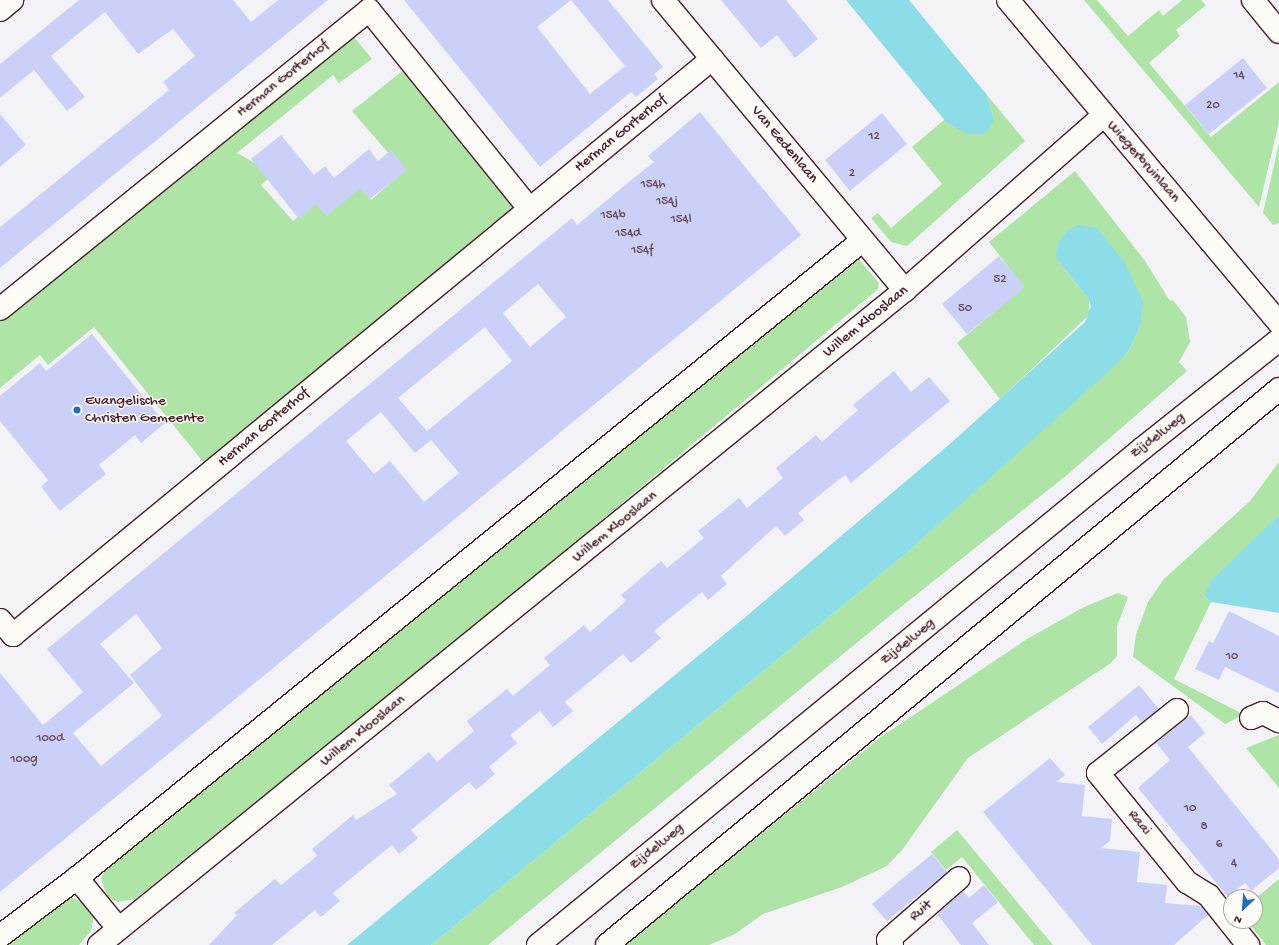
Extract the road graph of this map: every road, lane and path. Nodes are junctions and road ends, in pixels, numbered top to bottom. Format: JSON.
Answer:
{"nodes":[{"id":1,"x":12,"y":0,"type":"edge"},
{"id":2,"x":663,"y":0,"type":"edge"},
{"id":3,"x":1008,"y":0,"type":"edge"},
{"id":4,"x":1253,"y":0,"type":"edge"},
{"id":5,"x":0,"y":10,"type":"edge"},
{"id":6,"x":1279,"y":32,"type":"edge"},
{"id":7,"x":712,"y":59,"type":"junction"},
{"id":8,"x":1104,"y":116,"type":"junction"},
{"id":9,"x":529,"y":208,"type":"junction"},
{"id":10,"x":863,"y":240,"type":"junction"},
{"id":11,"x":905,"y":290,"type":"junction"},
{"id":12,"x":0,"y":309,"type":"edge"},
{"id":13,"x":1279,"y":323,"type":"edge"},
{"id":14,"x":1279,"y":340,"type":"edge"},
{"id":15,"x":1279,"y":389,"type":"edge"},
{"id":16,"x":0,"y":620,"type":"edge"},
{"id":17,"x":1177,"y":710,"type":"dead end"},
{"id":18,"x":1251,"y":718,"type":"dead end"},
{"id":19,"x":1279,"y":721,"type":"edge"},
{"id":20,"x":77,"y":878,"type":"junction"},
{"id":21,"x":960,"y":878,"type":"dead end"},
{"id":22,"x":118,"y":928,"type":"junction"},
{"id":23,"x":0,"y":936,"type":"edge"},
{"id":24,"x":99,"y":945,"type":"edge"},
{"id":25,"x":538,"y":945,"type":"edge"},
{"id":26,"x":607,"y":945,"type":"edge"},
{"id":27,"x":892,"y":945,"type":"edge"},
{"id":28,"x":1248,"y":945,"type":"edge"}],
"edges":[{"from":1,"to":5,"type":"street"},
{"from":2,"to":7,"type":"street","name":"Van Eedenlaan"},
{"from":3,"to":8,"type":"street","name":"Wiegerbruinlaan"},
{"from":4,"to":6,"type":"street"},
{"from":7,"to":9,"type":"street","name":"Herman Gorterhof"},
{"from":7,"to":10,"type":"street","name":"Van Eedenlaan"},
{"from":8,"to":11,"type":"street","name":"Willem Klooslaan"},
{"from":8,"to":13,"type":"street","name":"Wiegerbruinlaan"},
{"from":9,"to":12,"type":"street","name":"Herman Gorterhof"},
{"from":9,"to":16,"type":"street","name":"Herman Gorterhof"},
{"from":10,"to":11,"type":"street","name":"Van Eedenlaan"},
{"from":10,"to":20,"type":"street"},
{"from":11,"to":22,"type":"street","name":"Willem Klooslaan"},
{"from":14,"to":25,"type":"street","name":"Zijdelweg"},
{"from":15,"to":26,"type":"street"},
{"from":17,"to":28,"type":"street","name":"Raai"},
{"from":18,"to":19,"type":"street"},
{"from":20,"to":22,"type":"street"},
{"from":20,"to":23,"type":"street"},
{"from":21,"to":27,"type":"street","name":"Ruit"},
{"from":22,"to":24,"type":"street","name":"Willem Klooslaan"}]}
